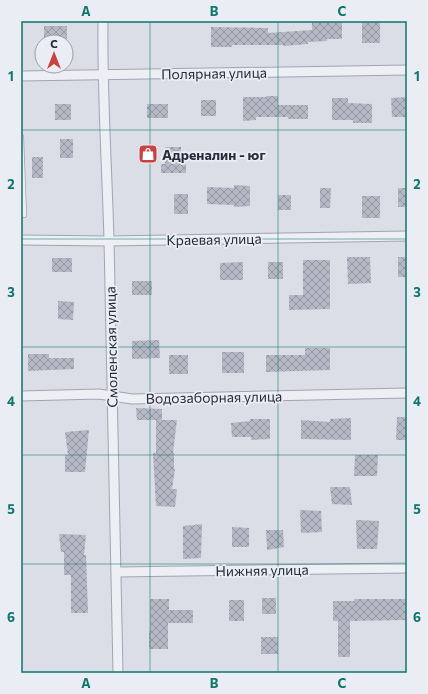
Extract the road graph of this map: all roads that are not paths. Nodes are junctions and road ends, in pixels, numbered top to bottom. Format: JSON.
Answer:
{"nodes":[{"id":1,"x":103,"y":21,"type":"edge"},
{"id":2,"x":407,"y":70,"type":"edge"},
{"id":3,"x":102,"y":75,"type":"junction"},
{"id":4,"x":21,"y":76,"type":"edge"},
{"id":5,"x":21,"y":137,"type":"edge"},
{"id":6,"x":21,"y":154,"type":"edge"},
{"id":7,"x":24,"y":215,"type":"dead end"},
{"id":8,"x":407,"y":236,"type":"edge"},
{"id":9,"x":21,"y":240,"type":"edge"},
{"id":10,"x":109,"y":241,"type":"junction"},
{"id":11,"x":407,"y":393,"type":"edge"},
{"id":12,"x":21,"y":396,"type":"edge"},
{"id":13,"x":112,"y":397,"type":"junction"},
{"id":14,"x":407,"y":568,"type":"edge"},
{"id":15,"x":117,"y":572,"type":"junction"},
{"id":16,"x":118,"y":673,"type":"edge"}],
"edges":[{"from":1,"to":3,"type":"street","name":"Смоленская улица"},
{"from":2,"to":3,"type":"street","name":"Полярная улица"},
{"from":3,"to":4,"type":"street","name":"Полярная улица"},
{"from":3,"to":10,"type":"street","name":"Смоленская улица"},
{"from":5,"to":6,"type":"lane"},
{"from":6,"to":7,"type":"lane"},
{"from":8,"to":10,"type":"street","name":"Краевая улица"},
{"from":9,"to":10,"type":"street","name":"Краевая улица"},
{"from":10,"to":13,"type":"street","name":"Смоленская улица"},
{"from":11,"to":13,"type":"street","name":"Водозаборная улица"},
{"from":12,"to":13,"type":"street","name":"Водозаборная улица"},
{"from":13,"to":15,"type":"street","name":"Смоленская улица"},
{"from":14,"to":15,"type":"street","name":"Нижняя улица"},
{"from":15,"to":16,"type":"street","name":"Смоленская улица"}]}
